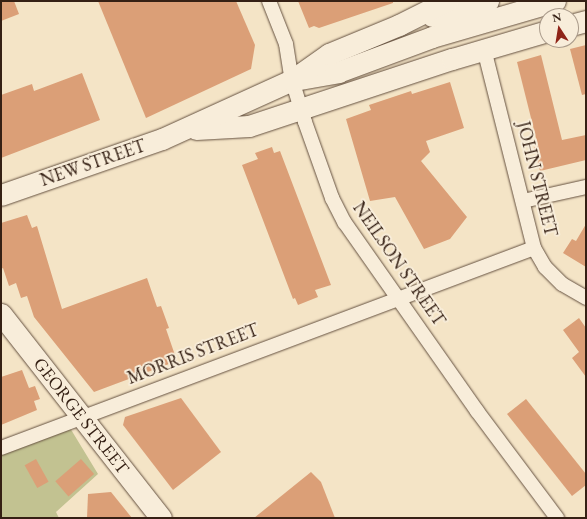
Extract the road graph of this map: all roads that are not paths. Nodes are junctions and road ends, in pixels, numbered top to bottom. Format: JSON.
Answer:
{"nodes":[{"id":1,"x":269,"y":1,"type":"edge"},
{"id":2,"x":447,"y":1,"type":"edge"},
{"id":3,"x":488,"y":1,"type":"edge"},
{"id":4,"x":555,"y":1,"type":"edge"},
{"id":5,"x":399,"y":25,"type":"junction"},
{"id":6,"x":539,"y":33,"type":"edge"},
{"id":7,"x":484,"y":49,"type":"junction"},
{"id":8,"x":292,"y":80,"type":"junction"},
{"id":9,"x":301,"y":109,"type":"junction"},
{"id":10,"x":184,"y":129,"type":"junction"},
{"id":11,"x":586,"y":187,"type":"edge"},
{"id":12,"x":1,"y":195,"type":"edge"},
{"id":13,"x":523,"y":201,"type":"junction"},
{"id":14,"x":534,"y":248,"type":"junction"},
{"id":15,"x":585,"y":295,"type":"edge"},
{"id":16,"x":399,"y":297,"type":"junction"},
{"id":17,"x":1,"y":314,"type":"edge"},
{"id":18,"x":82,"y":416,"type":"junction"},
{"id":19,"x":1,"y":448,"type":"edge"},
{"id":20,"x":160,"y":518,"type":"edge"},
{"id":21,"x":557,"y":518,"type":"edge"}],
"edges":[{"from":1,"to":8,"type":"street","name":"NEILSON STREET"},
{"from":2,"to":5,"type":"main road"},
{"from":3,"to":5,"type":"main road"},
{"from":4,"to":8,"type":"main road"},
{"from":5,"to":8,"type":"main road"},
{"from":6,"to":7,"type":"main road","name":"NEW STREET"},
{"from":7,"to":9,"type":"main road","name":"NEW STREET"},
{"from":7,"to":13,"type":"street","name":"JOHN STREET"},
{"from":8,"to":9,"type":"street","name":"NEILSON STREET"},
{"from":8,"to":10,"type":"main road","name":"NEW STREET"},
{"from":9,"to":10,"type":"main road","name":"NEW STREET"},
{"from":9,"to":16,"type":"street","name":"NEILSON STREET"},
{"from":10,"to":12,"type":"main road","name":"NEW STREET"},
{"from":11,"to":13,"type":"street"},
{"from":13,"to":14,"type":"street","name":"JOHN STREET"},
{"from":14,"to":15,"type":"street","name":"JOHN STREET"},
{"from":14,"to":16,"type":"street","name":"MORRIS STREET"},
{"from":16,"to":18,"type":"street","name":"MORRIS STREET"},
{"from":16,"to":21,"type":"street","name":"NEILSON STREET"},
{"from":17,"to":18,"type":"main road","name":"GEORGE STREET"},
{"from":18,"to":19,"type":"street","name":"MORRIS STREET"},
{"from":18,"to":20,"type":"main road","name":"GEORGE STREET"}]}
